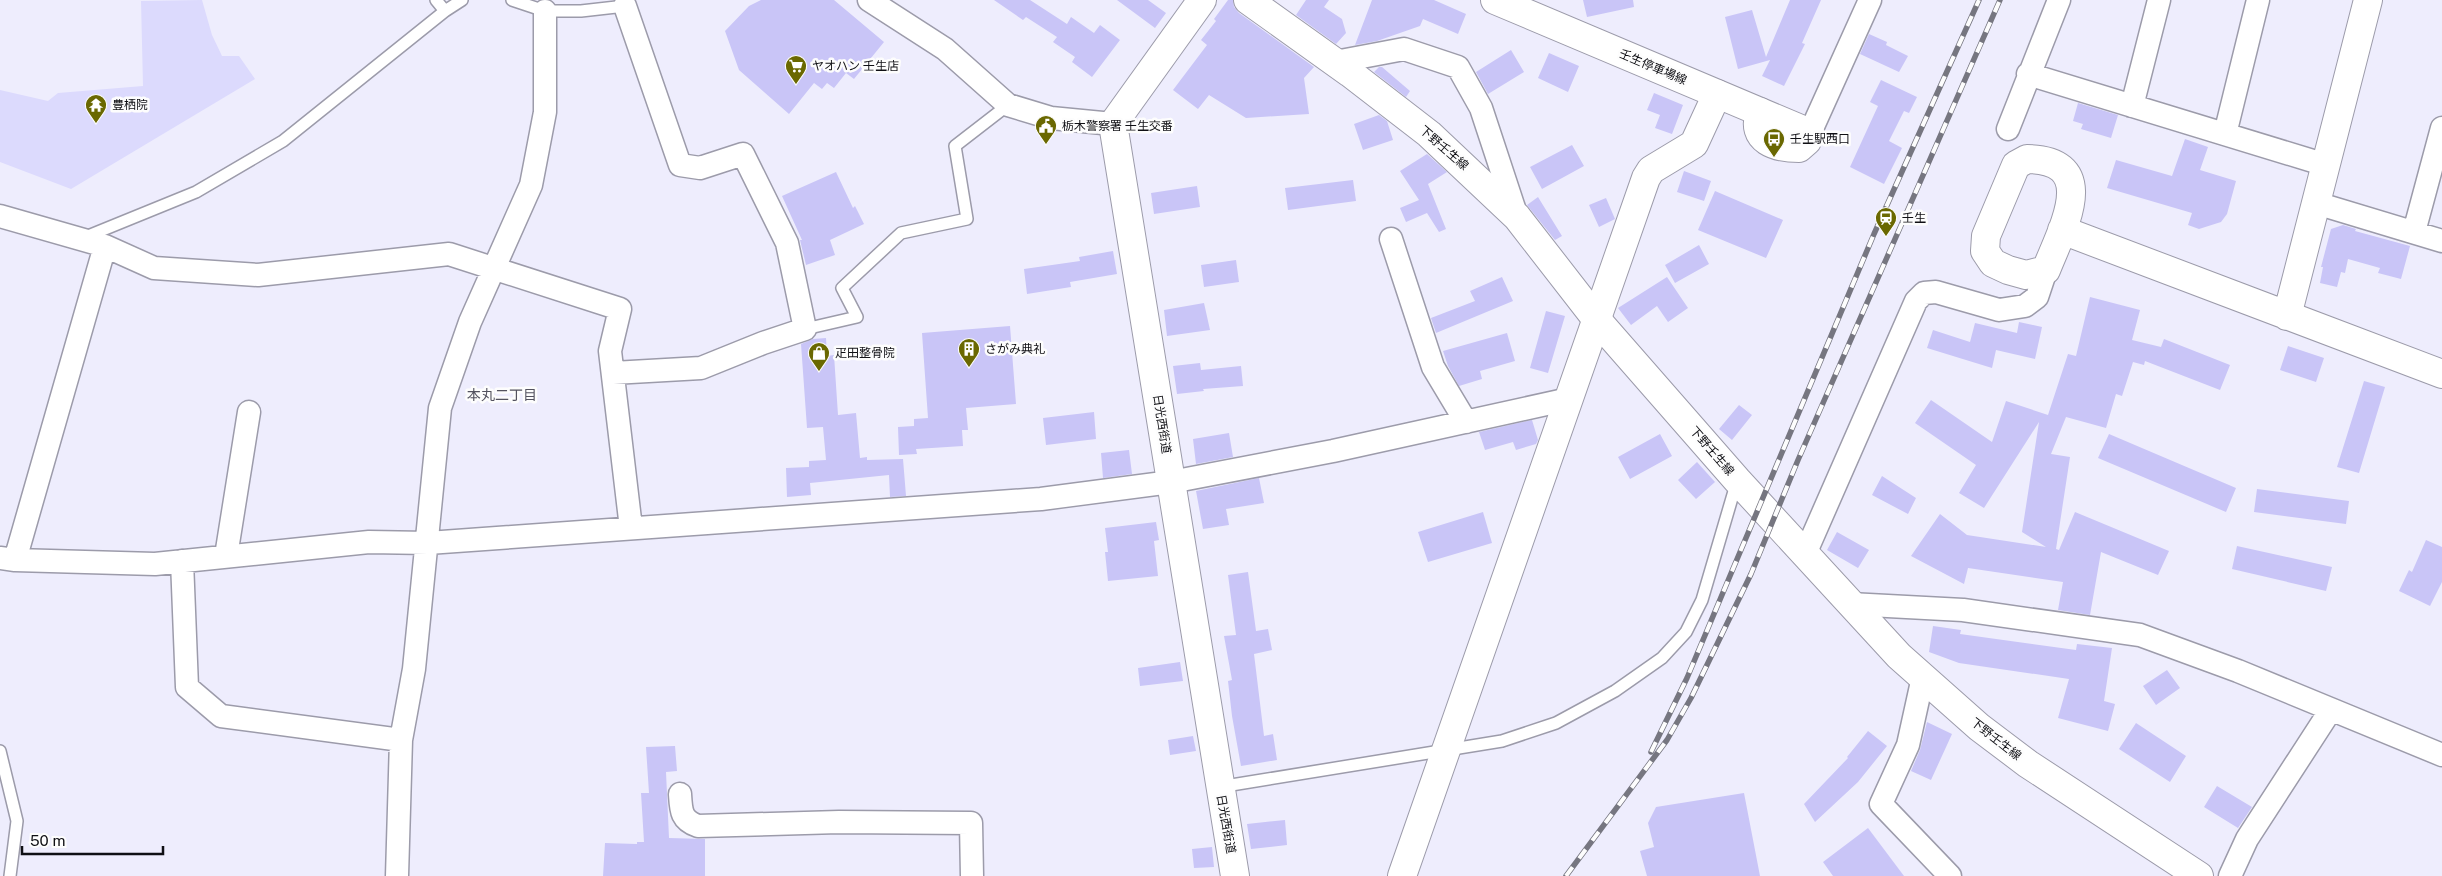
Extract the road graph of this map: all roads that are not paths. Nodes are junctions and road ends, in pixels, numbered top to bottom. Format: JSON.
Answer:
{"nodes":[{"id":1,"x":436,"y":0,"type":"edge"},
{"id":2,"x":462,"y":0,"type":"edge"},
{"id":3,"x":512,"y":0,"type":"edge"},
{"id":4,"x":869,"y":0,"type":"edge"},
{"id":5,"x":1202,"y":0,"type":"edge"},
{"id":6,"x":1248,"y":0,"type":"edge"},
{"id":7,"x":1496,"y":0,"type":"edge"},
{"id":8,"x":1870,"y":0,"type":"edge"},
{"id":9,"x":2059,"y":0,"type":"edge"},
{"id":10,"x":2159,"y":0,"type":"edge"},
{"id":11,"x":2258,"y":0,"type":"edge"},
{"id":12,"x":2368,"y":0,"type":"edge"},
{"id":13,"x":625,"y":6,"type":"joint"},
{"id":14,"x":445,"y":11,"type":"junction"},
{"id":15,"x":545,"y":11,"type":"junction"},
{"id":16,"x":1335,"y":62,"type":"junction"},
{"id":17,"x":2028,"y":74,"type":"junction"},
{"id":18,"x":1717,"y":94,"type":"junction"},
{"id":19,"x":1008,"y":105,"type":"junction"},
{"id":20,"x":2132,"y":106,"type":"junction"},
{"id":21,"x":1112,"y":124,"type":"junction"},
{"id":22,"x":2442,"y":128,"type":"edge"},
{"id":23,"x":2008,"y":129,"type":"dead end"},
{"id":24,"x":1810,"y":133,"type":"joint"},
{"id":25,"x":2225,"y":134,"type":"junction"},
{"id":26,"x":2326,"y":165,"type":"junction"},
{"id":27,"x":2316,"y":203,"type":"junction"},
{"id":28,"x":0,"y":216,"type":"edge"},
{"id":29,"x":1517,"y":216,"type":"junction"},
{"id":30,"x":2062,"y":230,"type":"junction"},
{"id":31,"x":2414,"y":232,"type":"junction"},
{"id":32,"x":82,"y":238,"type":"junction"},
{"id":33,"x":1391,"y":239,"type":"dead end"},
{"id":34,"x":2442,"y":241,"type":"edge"},
{"id":35,"x":105,"y":246,"type":"junction"},
{"id":36,"x":495,"y":269,"type":"junction"},
{"id":37,"x":2046,"y":270,"type":"junction"},
{"id":38,"x":2287,"y":316,"type":"junction"},
{"id":39,"x":1597,"y":320,"type":"junction"},
{"id":40,"x":805,"y":329,"type":"junction"},
{"id":41,"x":613,"y":373,"type":"junction"},
{"id":42,"x":2442,"y":374,"type":"edge"},
{"id":43,"x":1569,"y":399,"type":"junction"},
{"id":44,"x":249,"y":412,"type":"dead end"},
{"id":45,"x":1466,"y":422,"type":"junction"},
{"id":46,"x":1737,"y":480,"type":"junction"},
{"id":47,"x":1171,"y":482,"type":"junction"},
{"id":48,"x":631,"y":528,"type":"junction"},
{"id":49,"x":428,"y":543,"type":"junction"},
{"id":50,"x":1805,"y":554,"type":"junction"},
{"id":51,"x":226,"y":556,"type":"junction"},
{"id":52,"x":8,"y":559,"type":"edge"},
{"id":53,"x":182,"y":561,"type":"junction"},
{"id":54,"x":1850,"y":604,"type":"junction"},
{"id":55,"x":1922,"y":677,"type":"junction"},
{"id":56,"x":2330,"y":711,"type":"junction"},
{"id":57,"x":401,"y":740,"type":"junction"},
{"id":58,"x":1447,"y":749,"type":"junction"},
{"id":59,"x":0,"y":751,"type":"edge"},
{"id":60,"x":2442,"y":755,"type":"edge"},
{"id":61,"x":1219,"y":787,"type":"junction"},
{"id":62,"x":680,"y":794,"type":"dead end"},
{"id":63,"x":10,"y":876,"type":"edge"},
{"id":64,"x":397,"y":876,"type":"edge"},
{"id":65,"x":972,"y":876,"type":"edge"},
{"id":66,"x":1235,"y":876,"type":"edge"},
{"id":67,"x":1402,"y":876,"type":"edge"},
{"id":68,"x":1950,"y":876,"type":"edge"},
{"id":69,"x":2199,"y":876,"type":"edge"},
{"id":70,"x":2230,"y":876,"type":"edge"}],
"edges":[{"from":1,"to":14,"type":"lane"},
{"from":2,"to":14,"type":"lane"},
{"from":3,"to":15,"type":"lane"},
{"from":4,"to":19,"type":"street"},
{"from":5,"to":21,"type":"main road"},
{"from":6,"to":16,"type":"main road","name":"下野壬生線"},
{"from":7,"to":18,"type":"main road","name":"壬生停車場線"},
{"from":8,"to":24,"type":"street"},
{"from":9,"to":17,"type":"street"},
{"from":10,"to":20,"type":"street"},
{"from":11,"to":25,"type":"street"},
{"from":12,"to":26,"type":"main road"},
{"from":13,"to":15,"type":"lane"},
{"from":13,"to":40,"type":"street"},
{"from":14,"to":32,"type":"lane"},
{"from":15,"to":36,"type":"street"},
{"from":16,"to":29,"type":"main road","name":"下野壬生線"},
{"from":16,"to":29,"type":"street"},
{"from":17,"to":20,"type":"street"},
{"from":17,"to":23,"type":"street"},
{"from":18,"to":24,"type":"main road","name":"壬生停車場線"},
{"from":18,"to":39,"type":"main road"},
{"from":19,"to":21,"type":"street"},
{"from":19,"to":40,"type":"lane"},
{"from":20,"to":25,"type":"street"},
{"from":21,"to":47,"type":"main road","name":"日光西街道"},
{"from":22,"to":31,"type":"street"},
{"from":25,"to":26,"type":"street"},
{"from":26,"to":27,"type":"main road"},
{"from":27,"to":31,"type":"street"},
{"from":27,"to":38,"type":"main road"},
{"from":28,"to":32,"type":"street"},
{"from":29,"to":39,"type":"main road","name":"下野壬生線"},
{"from":30,"to":37,"type":"main road"},
{"from":30,"to":37,"type":"main road"},
{"from":30,"to":38,"type":"main road"},
{"from":31,"to":34,"type":"street"},
{"from":32,"to":35,"type":"street"},
{"from":33,"to":45,"type":"street"},
{"from":35,"to":36,"type":"street"},
{"from":35,"to":52,"type":"street"},
{"from":36,"to":41,"type":"street"},
{"from":36,"to":49,"type":"street"},
{"from":37,"to":50,"type":"street"},
{"from":38,"to":42,"type":"main road"},
{"from":39,"to":43,"type":"main road"},
{"from":39,"to":46,"type":"main road","name":"下野壬生線"},
{"from":40,"to":41,"type":"street"},
{"from":41,"to":48,"type":"street"},
{"from":43,"to":45,"type":"street"},
{"from":43,"to":58,"type":"main road"},
{"from":44,"to":51,"type":"street"},
{"from":45,"to":47,"type":"street"},
{"from":46,"to":50,"type":"main road","name":"下野壬生線"},
{"from":46,"to":58,"type":"lane"},
{"from":47,"to":48,"type":"street"},
{"from":47,"to":61,"type":"main road","name":"日光西街道"},
{"from":48,"to":49,"type":"street"},
{"from":49,"to":51,"type":"street"},
{"from":49,"to":57,"type":"street"},
{"from":50,"to":54,"type":"main road","name":"下野壬生線"},
{"from":51,"to":53,"type":"street"},
{"from":52,"to":53,"type":"street"},
{"from":53,"to":57,"type":"street"},
{"from":54,"to":55,"type":"main road","name":"下野壬生線"},
{"from":54,"to":56,"type":"street"},
{"from":55,"to":68,"type":"street"},
{"from":55,"to":69,"type":"main road","name":"下野壬生線"},
{"from":56,"to":60,"type":"street"},
{"from":56,"to":70,"type":"street"},
{"from":57,"to":64,"type":"street"},
{"from":58,"to":61,"type":"lane"},
{"from":58,"to":67,"type":"main road"},
{"from":59,"to":63,"type":"lane"},
{"from":61,"to":66,"type":"main road","name":"日光西街道"},
{"from":62,"to":65,"type":"street"}]}
